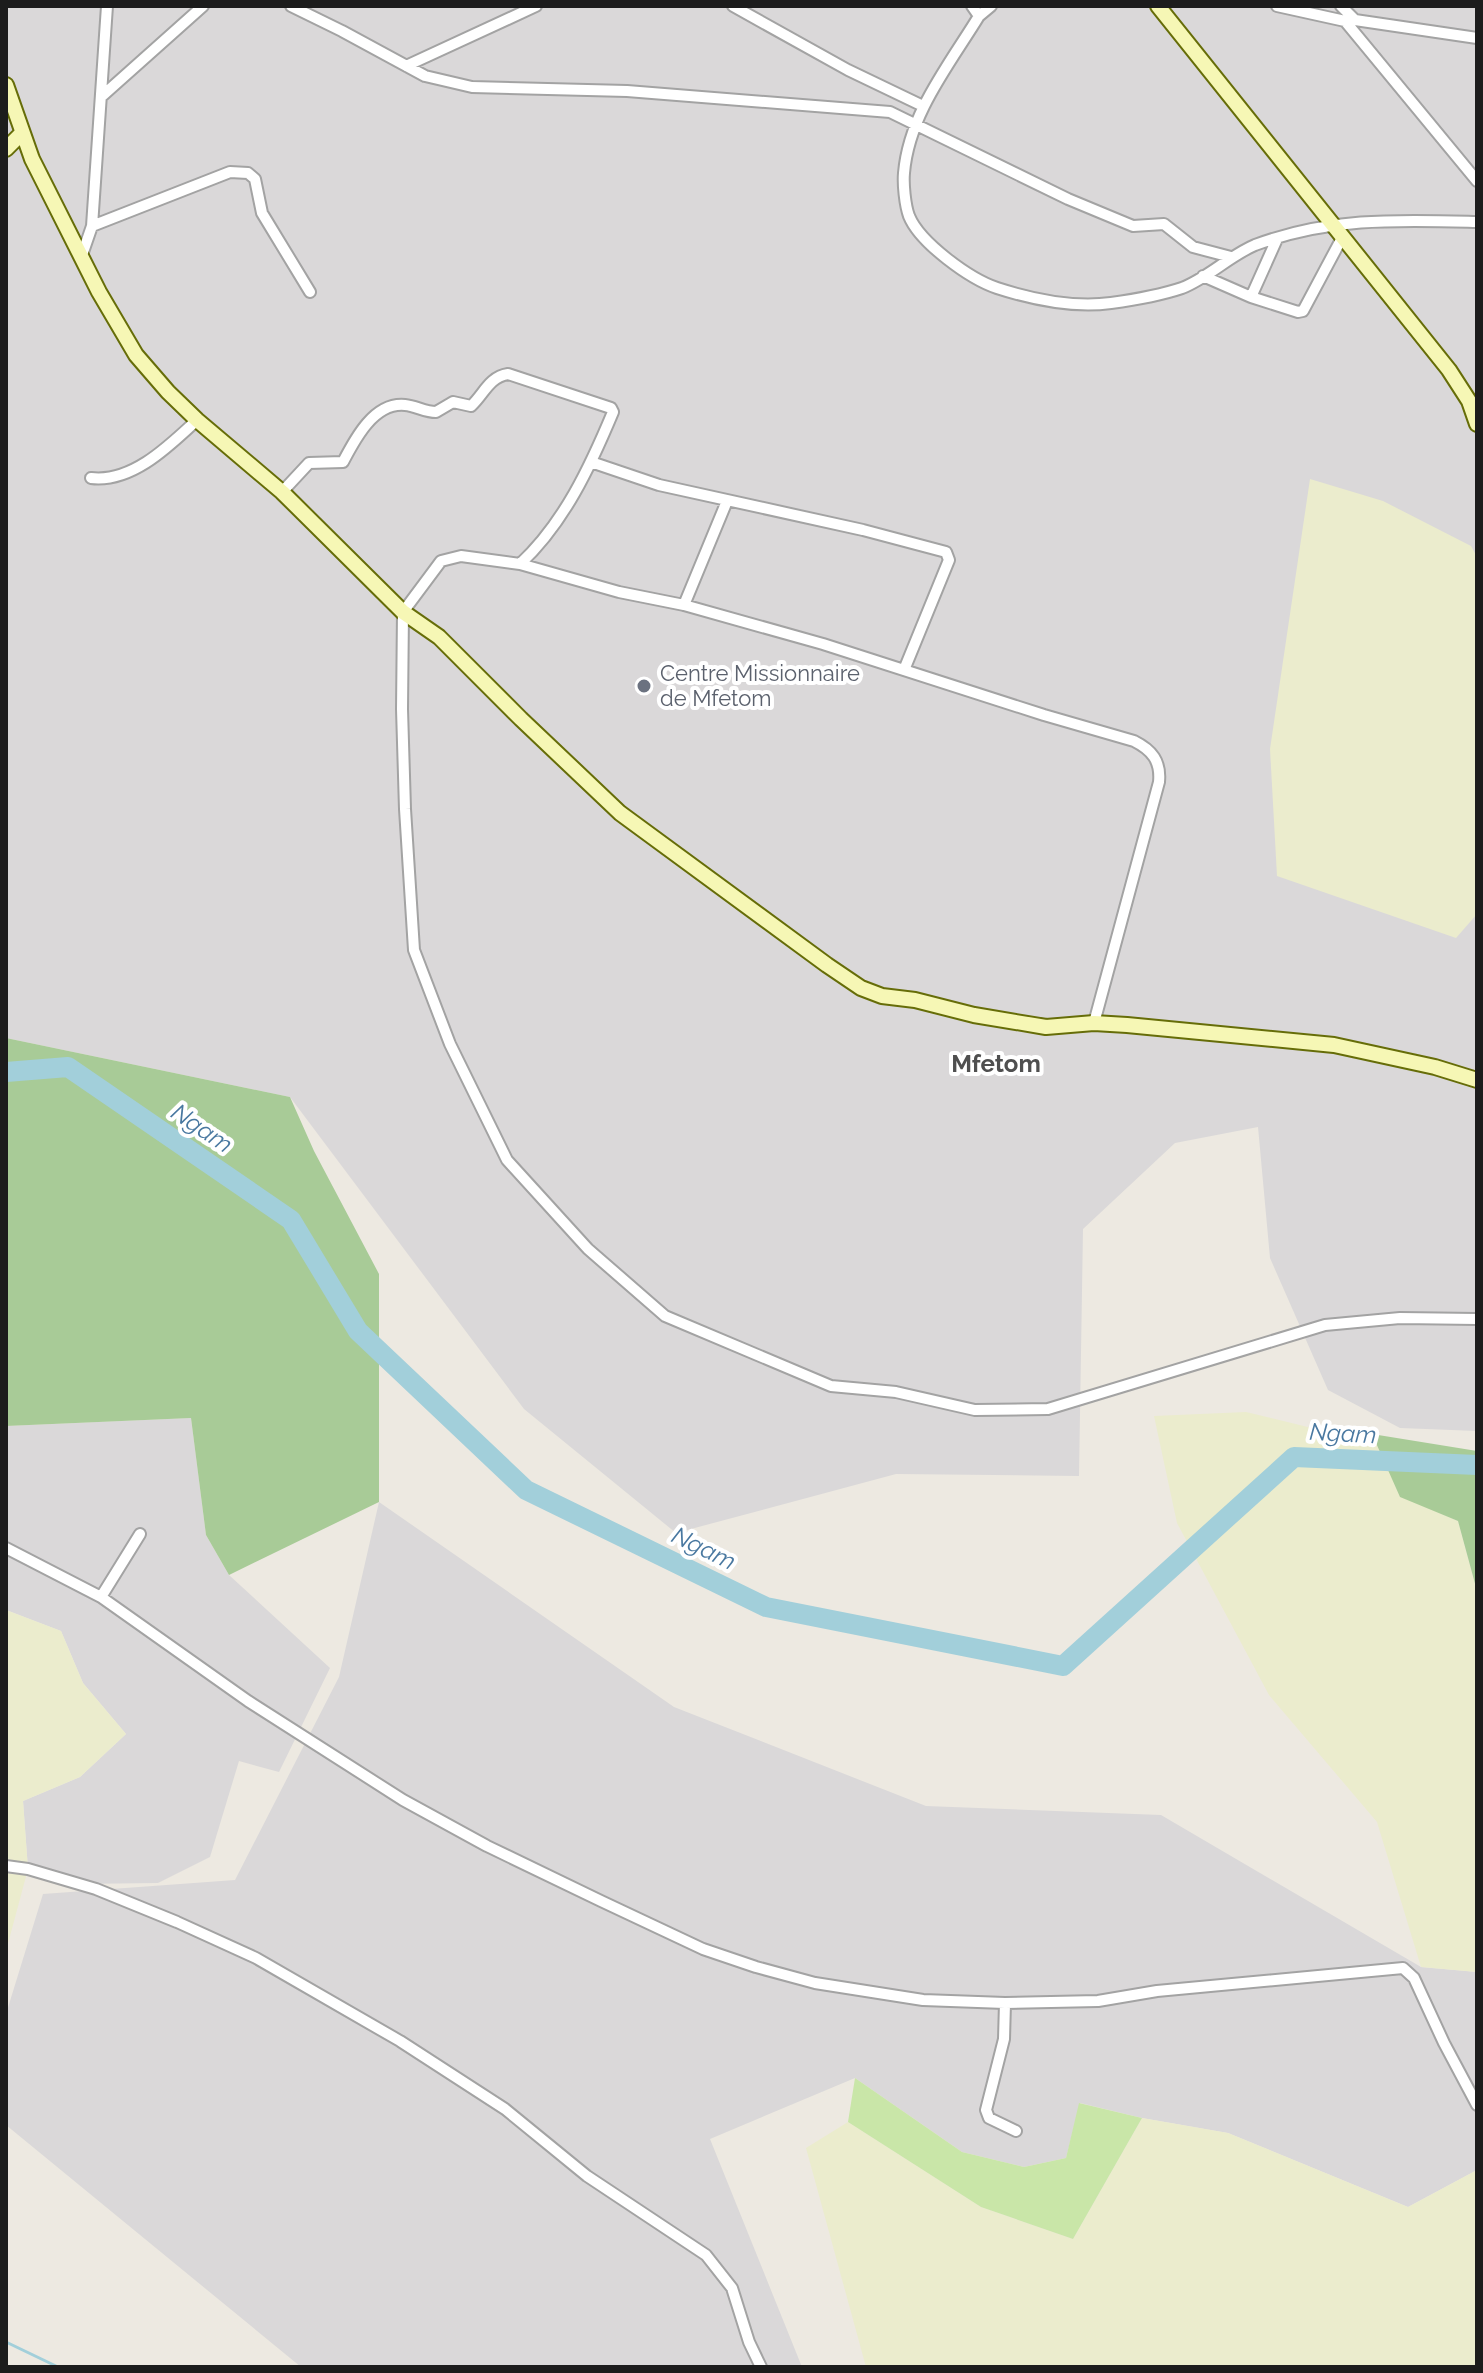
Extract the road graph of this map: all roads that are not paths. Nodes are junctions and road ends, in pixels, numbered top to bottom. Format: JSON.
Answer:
{"nodes":[{"id":1,"x":107,"y":6,"type":"edge"},
{"id":2,"x":203,"y":6,"type":"edge"},
{"id":3,"x":291,"y":6,"type":"edge"},
{"id":4,"x":536,"y":6,"type":"edge"},
{"id":5,"x":733,"y":6,"type":"edge"},
{"id":6,"x":972,"y":6,"type":"edge"},
{"id":7,"x":991,"y":6,"type":"edge"},
{"id":8,"x":1158,"y":6,"type":"edge"},
{"id":9,"x":1277,"y":6,"type":"edge"},
{"id":10,"x":1341,"y":6,"type":"edge"},
{"id":11,"x":979,"y":16,"type":"junction"},
{"id":12,"x":1350,"y":21,"type":"junction"},
{"id":13,"x":1477,"y":38,"type":"edge"},
{"id":14,"x":406,"y":66,"type":"junction"},
{"id":15,"x":6,"y":85,"type":"edge"},
{"id":16,"x":101,"y":97,"type":"junction"},
{"id":17,"x":923,"y":106,"type":"junction"},
{"id":18,"x":914,"y":125,"type":"junction"},
{"id":19,"x":22,"y":133,"type":"junction"},
{"id":20,"x":6,"y":149,"type":"edge"},
{"id":21,"x":1477,"y":181,"type":"edge"},
{"id":22,"x":1477,"y":222,"type":"edge"},
{"id":23,"x":1334,"y":223,"type":"junction"},
{"id":24,"x":92,"y":226,"type":"junction"},
{"id":25,"x":1343,"y":236,"type":"junction"},
{"id":26,"x":1277,"y":239,"type":"junction"},
{"id":27,"x":1209,"y":251,"type":"junction"},
{"id":28,"x":82,"y":255,"type":"junction"},
{"id":29,"x":1231,"y":257,"type":"junction"},
{"id":30,"x":1214,"y":269,"type":"junction"},
{"id":31,"x":1203,"y":276,"type":"junction"},
{"id":32,"x":310,"y":292,"type":"dead end"},
{"id":33,"x":1251,"y":297,"type":"junction"},
{"id":34,"x":1473,"y":400,"type":"edge"},
{"id":35,"x":197,"y":420,"type":"junction"},
{"id":36,"x":1477,"y":424,"type":"edge"},
{"id":37,"x":591,"y":462,"type":"junction"},
{"id":38,"x":91,"y":478,"type":"dead end"},
{"id":39,"x":282,"y":492,"type":"junction"},
{"id":40,"x":727,"y":501,"type":"junction"},
{"id":41,"x":520,"y":564,"type":"junction"},
{"id":42,"x":684,"y":605,"type":"junction"},
{"id":43,"x":403,"y":612,"type":"junction"},
{"id":44,"x":904,"y":670,"type":"junction"},
{"id":45,"x":1094,"y":1023,"type":"junction"},
{"id":46,"x":1477,"y":1080,"type":"edge"},
{"id":47,"x":1477,"y":1319,"type":"edge"},
{"id":48,"x":140,"y":1534,"type":"dead end"},
{"id":49,"x":6,"y":1548,"type":"edge"},
{"id":50,"x":101,"y":1597,"type":"junction"},
{"id":51,"x":6,"y":1866,"type":"edge"},
{"id":52,"x":1005,"y":2003,"type":"junction"},
{"id":53,"x":1477,"y":2105,"type":"edge"},
{"id":54,"x":1016,"y":2131,"type":"dead end"},
{"id":55,"x":761,"y":2367,"type":"edge"}],
"edges":[{"from":1,"to":16,"type":"street"},
{"from":2,"to":16,"type":"street"},
{"from":3,"to":14,"type":"street"},
{"from":4,"to":14,"type":"street"},
{"from":5,"to":17,"type":"street"},
{"from":6,"to":11,"type":"street"},
{"from":7,"to":11,"type":"street"},
{"from":8,"to":23,"type":"street"},
{"from":9,"to":12,"type":"street"},
{"from":10,"to":12,"type":"street"},
{"from":11,"to":17,"type":"street"},
{"from":12,"to":13,"type":"street"},
{"from":12,"to":21,"type":"street"},
{"from":14,"to":18,"type":"street"},
{"from":15,"to":19,"type":"street"},
{"from":16,"to":24,"type":"street"},
{"from":17,"to":18,"type":"street"},
{"from":18,"to":27,"type":"street"},
{"from":18,"to":31,"type":"street"},
{"from":19,"to":20,"type":"street"},
{"from":19,"to":28,"type":"street"},
{"from":22,"to":23,"type":"street"},
{"from":23,"to":25,"type":"street"},
{"from":23,"to":26,"type":"street"},
{"from":24,"to":28,"type":"street"},
{"from":24,"to":32,"type":"street"},
{"from":25,"to":33,"type":"street"},
{"from":25,"to":34,"type":"street"},
{"from":26,"to":29,"type":"street"},
{"from":26,"to":33,"type":"street"},
{"from":27,"to":29,"type":"street"},
{"from":27,"to":30,"type":"street"},
{"from":28,"to":35,"type":"street"},
{"from":29,"to":30,"type":"street"},
{"from":30,"to":31,"type":"street"},
{"from":31,"to":33,"type":"street"},
{"from":34,"to":36,"type":"street"},
{"from":35,"to":38,"type":"street"},
{"from":35,"to":39,"type":"street"},
{"from":37,"to":39,"type":"street"},
{"from":37,"to":40,"type":"street"},
{"from":37,"to":41,"type":"street"},
{"from":39,"to":43,"type":"street"},
{"from":40,"to":42,"type":"street"},
{"from":40,"to":44,"type":"street"},
{"from":41,"to":42,"type":"street"},
{"from":41,"to":43,"type":"street"},
{"from":42,"to":44,"type":"street"},
{"from":43,"to":45,"type":"street"},
{"from":43,"to":47,"type":"street"},
{"from":44,"to":45,"type":"street"},
{"from":45,"to":46,"type":"street"},
{"from":48,"to":50,"type":"street"},
{"from":49,"to":50,"type":"street"},
{"from":50,"to":52,"type":"street"},
{"from":51,"to":55,"type":"street"},
{"from":52,"to":53,"type":"street"},
{"from":52,"to":54,"type":"street"}]}
